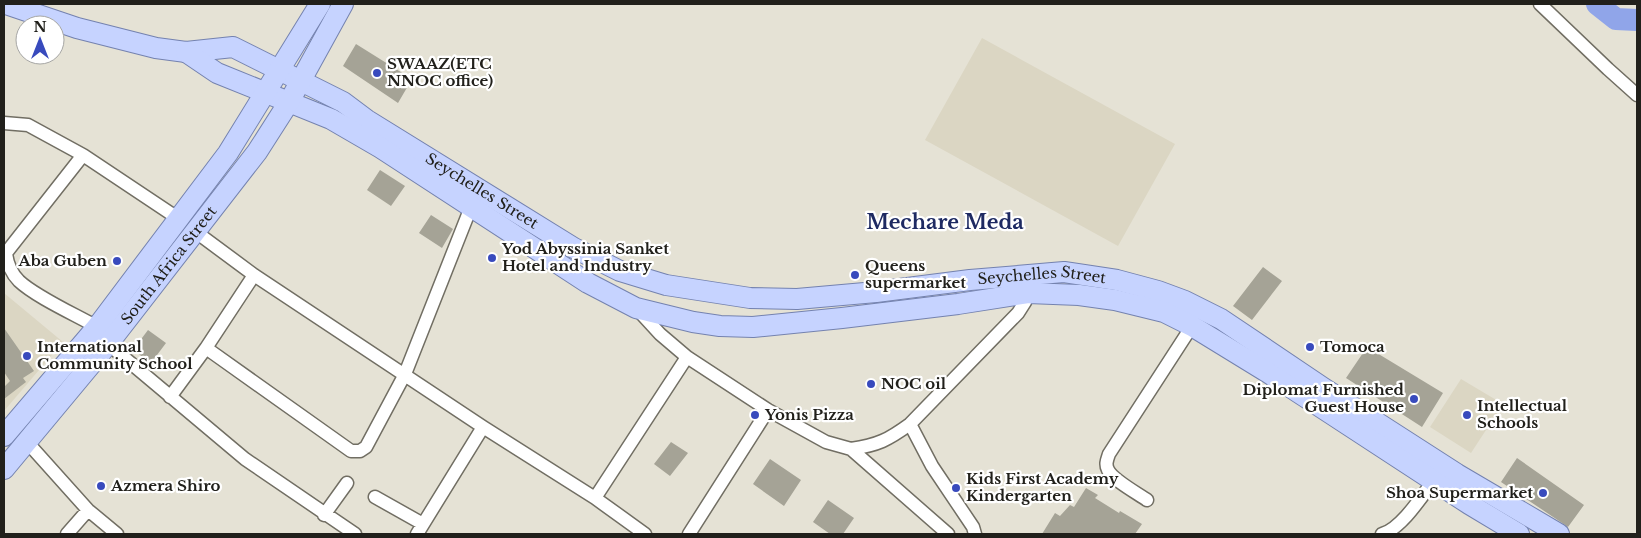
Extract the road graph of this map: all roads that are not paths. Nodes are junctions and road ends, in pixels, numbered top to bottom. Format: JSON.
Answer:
{"nodes":[{"id":1,"x":6,"y":4,"type":"edge"},
{"id":2,"x":320,"y":4,"type":"edge"},
{"id":3,"x":342,"y":4,"type":"edge"},
{"id":4,"x":1540,"y":4,"type":"edge"},
{"id":5,"x":186,"y":52,"type":"junction"},
{"id":6,"x":279,"y":70,"type":"junction"},
{"id":7,"x":301,"y":80,"type":"junction"},
{"id":8,"x":265,"y":92,"type":"junction"},
{"id":9,"x":1637,"y":95,"type":"edge"},
{"id":10,"x":289,"y":102,"type":"junction"},
{"id":11,"x":4,"y":123,"type":"edge"},
{"id":12,"x":84,"y":155,"type":"junction"},
{"id":13,"x":471,"y":207,"type":"junction"},
{"id":14,"x":179,"y":219,"type":"junction"},
{"id":15,"x":196,"y":232,"type":"junction"},
{"id":16,"x":254,"y":275,"type":"junction"},
{"id":17,"x":1031,"y":284,"type":"junction"},
{"id":18,"x":636,"y":308,"type":"junction"},
{"id":19,"x":1192,"y":326,"type":"junction"},
{"id":20,"x":97,"y":327,"type":"junction"},
{"id":21,"x":108,"y":344,"type":"junction"},
{"id":22,"x":206,"y":348,"type":"junction"},
{"id":23,"x":687,"y":357,"type":"junction"},
{"id":24,"x":405,"y":374,"type":"junction"},
{"id":25,"x":170,"y":397,"type":"junction"},
{"id":26,"x":768,"y":410,"type":"junction"},
{"id":27,"x":910,"y":424,"type":"junction"},
{"id":28,"x":483,"y":427,"type":"junction"},
{"id":29,"x":4,"y":436,"type":"edge"},
{"id":30,"x":27,"y":442,"type":"junction"},
{"id":31,"x":851,"y":450,"type":"junction"},
{"id":32,"x":4,"y":469,"type":"edge"},
{"id":33,"x":1434,"y":480,"type":"junction"},
{"id":34,"x":346,"y":483,"type":"dead end"},
{"id":35,"x":375,"y":498,"type":"dead end"},
{"id":36,"x":595,"y":498,"type":"junction"},
{"id":37,"x":1147,"y":500,"type":"dead end"},
{"id":38,"x":88,"y":510,"type":"junction"},
{"id":39,"x":324,"y":514,"type":"junction"},
{"id":40,"x":420,"y":529,"type":"edge"},
{"id":41,"x":67,"y":534,"type":"edge"},
{"id":42,"x":116,"y":534,"type":"edge"},
{"id":43,"x":355,"y":534,"type":"edge"},
{"id":44,"x":645,"y":534,"type":"edge"},
{"id":45,"x":689,"y":534,"type":"edge"},
{"id":46,"x":948,"y":534,"type":"edge"},
{"id":47,"x":976,"y":534,"type":"edge"},
{"id":48,"x":1382,"y":534,"type":"edge"},
{"id":49,"x":1519,"y":534,"type":"edge"},
{"id":50,"x":1559,"y":534,"type":"edge"}],
"edges":[{"from":1,"to":5,"type":"main road"},
{"from":2,"to":6,"type":"main road","name":"South Africa Street"},
{"from":3,"to":7,"type":"main road","name":"South Africa Street"},
{"from":4,"to":9,"type":"street"},
{"from":5,"to":6,"type":"main road","name":"Seychelles Street"},
{"from":5,"to":8,"type":"main road","name":"Seychelles Street"},
{"from":6,"to":7,"type":"main road","name":"Seychelles Street"},
{"from":6,"to":8,"type":"main road","name":"South Africa Street"},
{"from":7,"to":10,"type":"main road","name":"South Africa Street"},
{"from":7,"to":17,"type":"main road","name":"Seychelles Street"},
{"from":8,"to":10,"type":"main road","name":"Seychelles Street"},
{"from":8,"to":14,"type":"main road","name":"South Africa Street"},
{"from":10,"to":13,"type":"main road","name":"Seychelles Street"},
{"from":10,"to":15,"type":"main road","name":"South Africa Street"},
{"from":11,"to":12,"type":"street"},
{"from":12,"to":14,"type":"street"},
{"from":12,"to":20,"type":"street"},
{"from":13,"to":18,"type":"main road","name":"Seychelles Street"},
{"from":13,"to":24,"type":"street"},
{"from":14,"to":20,"type":"main road","name":"South Africa Street"},
{"from":15,"to":16,"type":"street"},
{"from":15,"to":21,"type":"main road","name":"South Africa Street"},
{"from":16,"to":22,"type":"street"},
{"from":16,"to":24,"type":"street"},
{"from":17,"to":18,"type":"main road","name":"Seychelles Street"},
{"from":17,"to":19,"type":"main road","name":"Seychelles Street"},
{"from":17,"to":27,"type":"street"},
{"from":17,"to":50,"type":"main road","name":"Seychelles Street"},
{"from":18,"to":23,"type":"street"},
{"from":19,"to":33,"type":"main road","name":"Seychelles Street"},
{"from":19,"to":37,"type":"street"},
{"from":20,"to":29,"type":"main road","name":"South Africa Street"},
{"from":21,"to":25,"type":"street"},
{"from":21,"to":30,"type":"main road","name":"South Africa Street"},
{"from":22,"to":24,"type":"street"},
{"from":22,"to":25,"type":"street"},
{"from":23,"to":26,"type":"street"},
{"from":23,"to":36,"type":"street"},
{"from":24,"to":28,"type":"street"},
{"from":25,"to":39,"type":"street"},
{"from":26,"to":31,"type":"street"},
{"from":26,"to":45,"type":"street"},
{"from":27,"to":31,"type":"street"},
{"from":27,"to":47,"type":"street"},
{"from":28,"to":36,"type":"street"},
{"from":28,"to":40,"type":"street"},
{"from":30,"to":32,"type":"main road","name":"South Africa Street"},
{"from":30,"to":38,"type":"street"},
{"from":31,"to":46,"type":"street"},
{"from":33,"to":48,"type":"street"},
{"from":33,"to":49,"type":"main road","name":"Seychelles Street"},
{"from":34,"to":39,"type":"street"},
{"from":35,"to":40,"type":"street"},
{"from":36,"to":44,"type":"street"},
{"from":38,"to":41,"type":"street"},
{"from":38,"to":42,"type":"street"},
{"from":39,"to":43,"type":"street"}]}
